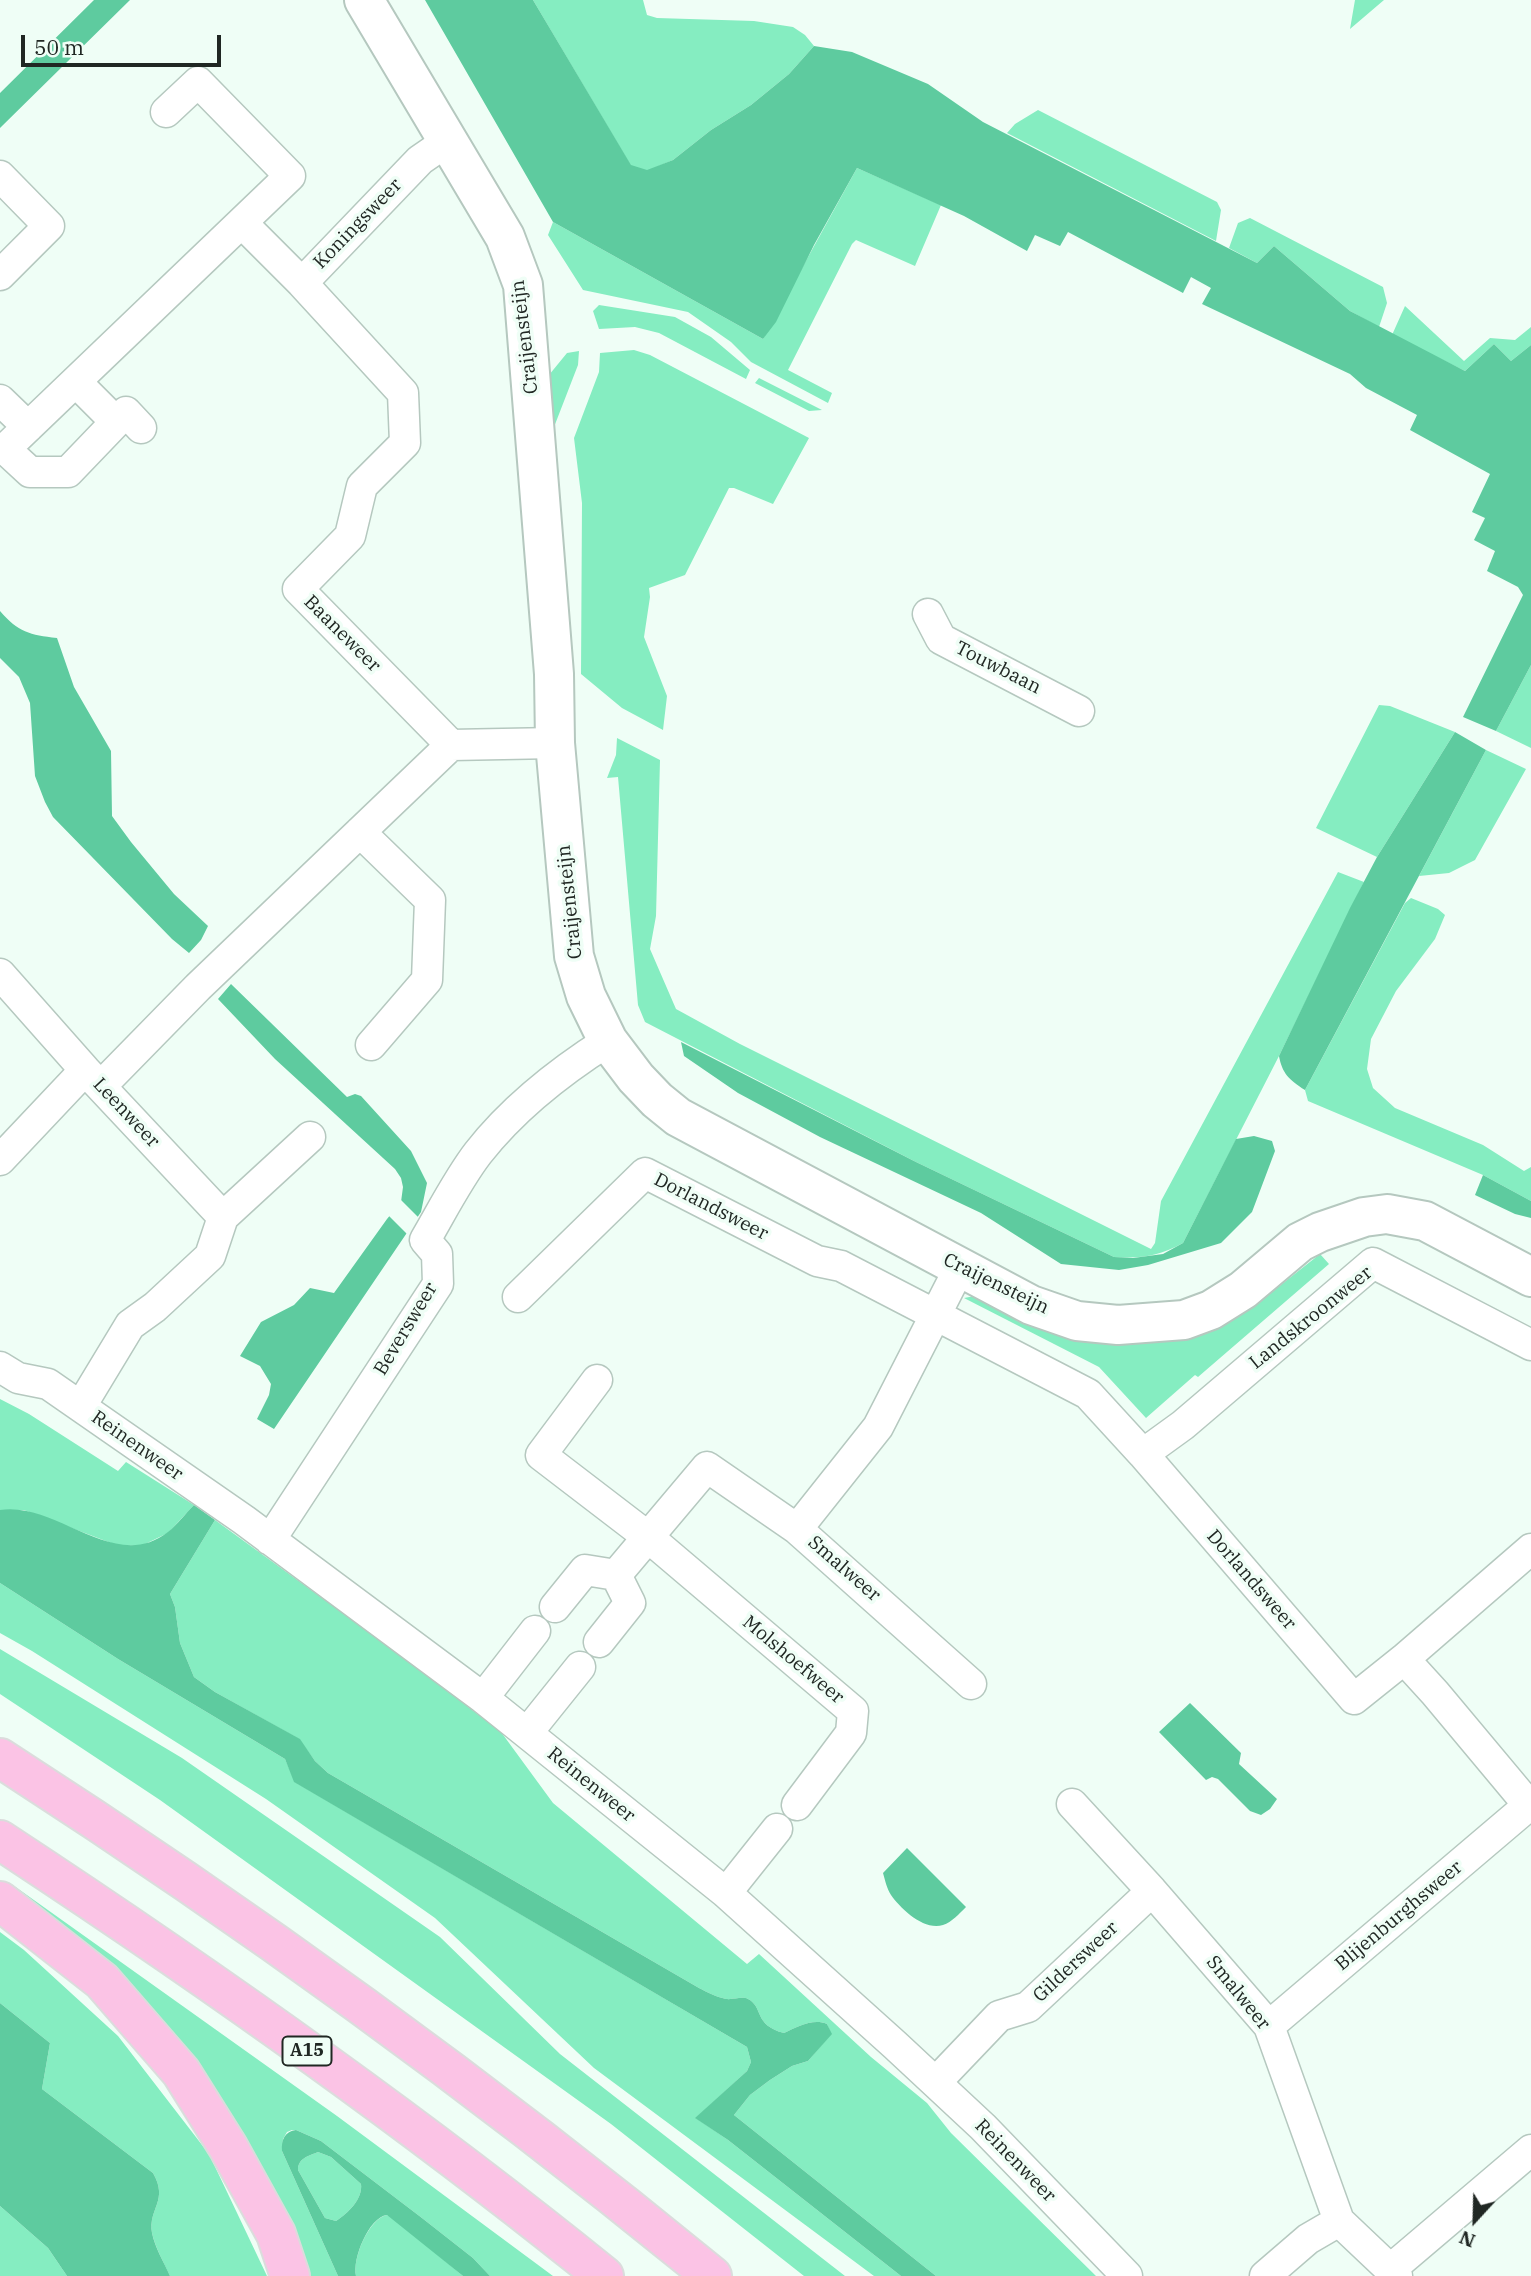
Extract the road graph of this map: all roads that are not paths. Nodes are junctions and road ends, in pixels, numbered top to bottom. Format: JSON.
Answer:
{"nodes":[{"id":1,"x":364,"y":0,"type":"edge"},
{"id":2,"x":166,"y":112,"type":"dead end"},
{"id":3,"x":449,"y":140,"type":"junction"},
{"id":4,"x":0,"y":176,"type":"edge"},
{"id":5,"x":242,"y":223,"type":"junction"},
{"id":6,"x":0,"y":275,"type":"edge"},
{"id":7,"x":302,"y":283,"type":"junction"},
{"id":8,"x":76,"y":383,"type":"junction"},
{"id":9,"x":0,"y":400,"type":"edge"},
{"id":10,"x":28,"y":427,"type":"junction"},
{"id":11,"x":928,"y":614,"type":"dead end"},
{"id":12,"x":1079,"y":710,"type":"dead end"},
{"id":13,"x":555,"y":743,"type":"junction"},
{"id":14,"x":451,"y":745,"type":"junction"},
{"id":15,"x":360,"y":832,"type":"junction"},
{"id":16,"x":0,"y":974,"type":"edge"},
{"id":17,"x":608,"y":1041,"type":"junction"},
{"id":18,"x":371,"y":1045,"type":"dead end"},
{"id":19,"x":94,"y":1078,"type":"junction"},
{"id":20,"x":310,"y":1137,"type":"dead end"},
{"id":21,"x":0,"y":1160,"type":"edge"},
{"id":22,"x":223,"y":1217,"type":"junction"},
{"id":23,"x":960,"y":1267,"type":"junction"},
{"id":24,"x":1531,"y":1277,"type":"edge"},
{"id":25,"x":519,"y":1297,"type":"dead end"},
{"id":26,"x":936,"y":1315,"type":"junction"},
{"id":27,"x":1531,"y":1345,"type":"edge"},
{"id":28,"x":0,"y":1367,"type":"edge"},
{"id":29,"x":597,"y":1380,"type":"dead end"},
{"id":30,"x":81,"y":1406,"type":"junction"},
{"id":31,"x":1143,"y":1454,"type":"junction"},
{"id":32,"x":797,"y":1529,"type":"junction"},
{"id":33,"x":648,"y":1537,"type":"junction"},
{"id":34,"x":270,"y":1540,"type":"junction"},
{"id":35,"x":1531,"y":1549,"type":"edge"},
{"id":36,"x":616,"y":1574,"type":"junction"},
{"id":37,"x":555,"y":1607,"type":"dead end"},
{"id":38,"x":535,"y":1631,"type":"dead end"},
{"id":39,"x":599,"y":1642,"type":"dead end"},
{"id":40,"x":1404,"y":1659,"type":"junction"},
{"id":41,"x":580,"y":1667,"type":"dead end"},
{"id":42,"x":971,"y":1684,"type":"dead end"},
{"id":43,"x":483,"y":1698,"type":"junction"},
{"id":44,"x":527,"y":1733,"type":"junction"},
{"id":45,"x":0,"y":1758,"type":"edge"},
{"id":46,"x":1072,"y":1804,"type":"dead end"},
{"id":47,"x":797,"y":1805,"type":"dead end"},
{"id":48,"x":1530,"y":1807,"type":"edge"},
{"id":49,"x":777,"y":1829,"type":"dead end"},
{"id":50,"x":0,"y":1840,"type":"edge"},
{"id":51,"x":1152,"y":1891,"type":"junction"},
{"id":52,"x":726,"y":1893,"type":"junction"},
{"id":53,"x":0,"y":1901,"type":"edge"},
{"id":54,"x":1269,"y":2026,"type":"junction"},
{"id":55,"x":936,"y":2082,"type":"junction"},
{"id":56,"x":1531,"y":2150,"type":"edge"},
{"id":57,"x":1339,"y":2221,"type":"junction"},
{"id":58,"x":1394,"y":2272,"type":"edge"},
{"id":59,"x":290,"y":2276,"type":"edge"},
{"id":60,"x":604,"y":2276,"type":"edge"},
{"id":61,"x":712,"y":2276,"type":"edge"},
{"id":62,"x":1127,"y":2276,"type":"edge"},
{"id":63,"x":1265,"y":2276,"type":"edge"}],
"edges":[{"from":1,"to":3,"type":"street","name":"Craijensteijn"},
{"from":2,"to":5,"type":"street"},
{"from":3,"to":7,"type":"street","name":"Koningsweer"},
{"from":3,"to":13,"type":"street","name":"Craijensteijn"},
{"from":4,"to":6,"type":"street"},
{"from":5,"to":7,"type":"street","name":"Koningsweer"},
{"from":5,"to":8,"type":"street"},
{"from":7,"to":14,"type":"street","name":"Baaneweer"},
{"from":8,"to":10,"type":"street"},
{"from":8,"to":10,"type":"street"},
{"from":9,"to":10,"type":"street"},
{"from":11,"to":12,"type":"street","name":"Touwbaan"},
{"from":13,"to":14,"type":"street"},
{"from":13,"to":17,"type":"street","name":"Craijensteijn"},
{"from":14,"to":15,"type":"street"},
{"from":15,"to":18,"type":"street"},
{"from":15,"to":19,"type":"street"},
{"from":16,"to":19,"type":"street"},
{"from":17,"to":23,"type":"street","name":"Craijensteijn"},
{"from":17,"to":34,"type":"street","name":"Beversweer"},
{"from":19,"to":21,"type":"street","name":"Leenweer"},
{"from":19,"to":22,"type":"street","name":"Leenweer"},
{"from":20,"to":22,"type":"street"},
{"from":22,"to":30,"type":"street"},
{"from":23,"to":24,"type":"street","name":"Craijensteijn"},
{"from":23,"to":26,"type":"street"},
{"from":25,"to":26,"type":"street","name":"Dorlandsweer"},
{"from":26,"to":31,"type":"street","name":"Dorlandsweer"},
{"from":26,"to":32,"type":"street"},
{"from":27,"to":31,"type":"street","name":"Landskroonweer"},
{"from":28,"to":30,"type":"street","name":"Reinenweer"},
{"from":29,"to":33,"type":"street","name":"Molshoefweer"},
{"from":30,"to":34,"type":"street","name":"Reinenweer"},
{"from":31,"to":40,"type":"street","name":"Dorlandsweer"},
{"from":32,"to":33,"type":"street","name":"Smalweer"},
{"from":32,"to":42,"type":"street","name":"Smalweer"},
{"from":33,"to":36,"type":"street"},
{"from":33,"to":47,"type":"street","name":"Molshoefweer"},
{"from":34,"to":43,"type":"street","name":"Reinenweer"},
{"from":35,"to":40,"type":"street"},
{"from":36,"to":37,"type":"street"},
{"from":36,"to":39,"type":"street"},
{"from":38,"to":43,"type":"street"},
{"from":40,"to":48,"type":"street"},
{"from":41,"to":44,"type":"street"},
{"from":43,"to":44,"type":"street","name":"Reinenweer"},
{"from":44,"to":52,"type":"street","name":"Reinenweer"},
{"from":45,"to":61,"type":"highway"},
{"from":46,"to":51,"type":"street","name":"Smalweer"},
{"from":48,"to":54,"type":"street","name":"Blijenburghsweer"},
{"from":49,"to":52,"type":"street"},
{"from":50,"to":60,"type":"highway","number":"A15"},
{"from":51,"to":54,"type":"street","name":"Smalweer"},
{"from":51,"to":55,"type":"street","name":"Gildersweer"},
{"from":52,"to":55,"type":"street","name":"Reinenweer"},
{"from":53,"to":59,"type":"highway"},
{"from":54,"to":57,"type":"street","name":"Smalweer"},
{"from":55,"to":62,"type":"street","name":"Reinenweer"},
{"from":56,"to":58,"type":"street"},
{"from":57,"to":58,"type":"street"},
{"from":57,"to":63,"type":"street"}]}
